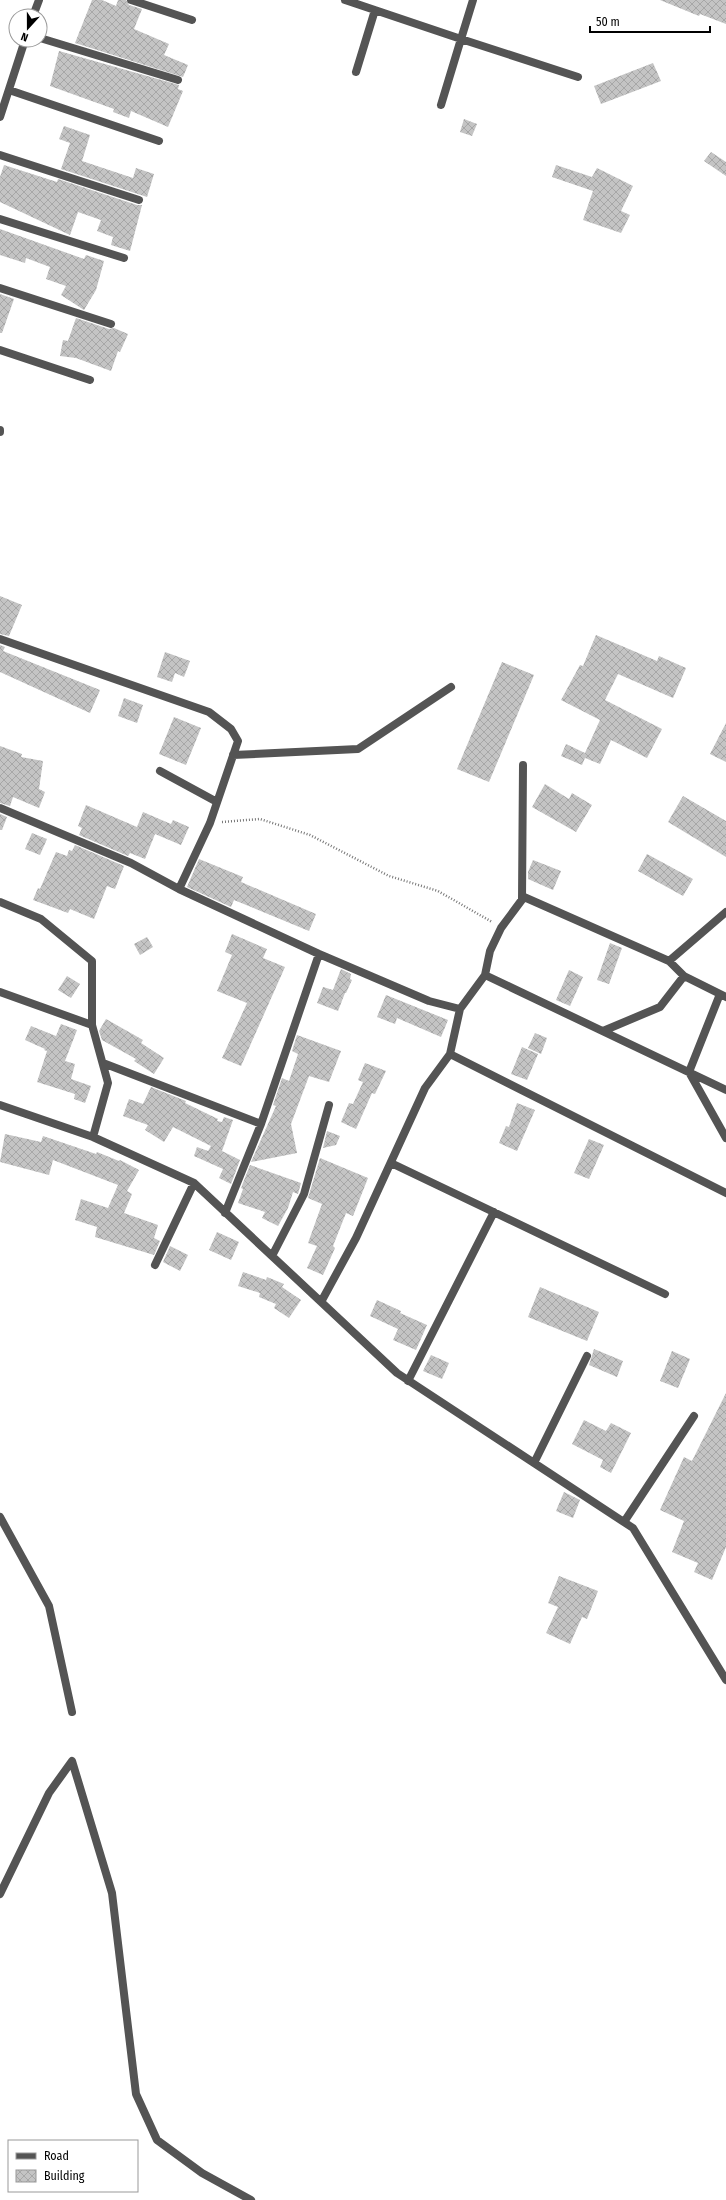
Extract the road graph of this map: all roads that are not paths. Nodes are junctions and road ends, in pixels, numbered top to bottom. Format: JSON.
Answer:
{"nodes":[{"id":1,"x":131,"y":0,"type":"edge"},
{"id":2,"x":345,"y":0,"type":"edge"},
{"id":3,"x":473,"y":0,"type":"edge"},
{"id":4,"x":375,"y":10,"type":"junction"},
{"id":5,"x":192,"y":20,"type":"dead end"},
{"id":6,"x":48,"y":40,"type":"edge"},
{"id":7,"x":461,"y":40,"type":"junction"},
{"id":8,"x":23,"y":48,"type":"edge"},
{"id":9,"x":356,"y":72,"type":"dead end"},
{"id":10,"x":578,"y":77,"type":"dead end"},
{"id":11,"x":178,"y":80,"type":"dead end"},
{"id":12,"x":9,"y":90,"type":"junction"},
{"id":13,"x":441,"y":105,"type":"dead end"},
{"id":14,"x":0,"y":117,"type":"edge"},
{"id":15,"x":159,"y":141,"type":"dead end"},
{"id":16,"x":0,"y":155,"type":"edge"},
{"id":17,"x":139,"y":200,"type":"dead end"},
{"id":18,"x":0,"y":219,"type":"edge"},
{"id":19,"x":124,"y":258,"type":"dead end"},
{"id":20,"x":0,"y":288,"type":"edge"},
{"id":21,"x":111,"y":324,"type":"dead end"},
{"id":22,"x":0,"y":350,"type":"edge"},
{"id":23,"x":90,"y":380,"type":"dead end"},
{"id":24,"x":0,"y":638,"type":"edge"},
{"id":25,"x":451,"y":687,"type":"dead end"},
{"id":26,"x":233,"y":755,"type":"junction"},
{"id":27,"x":523,"y":765,"type":"dead end"},
{"id":28,"x":160,"y":770,"type":"dead end"},
{"id":29,"x":217,"y":802,"type":"junction"},
{"id":30,"x":0,"y":808,"type":"edge"},
{"id":31,"x":178,"y":889,"type":"junction"},
{"id":32,"x":522,"y":899,"type":"junction"},
{"id":33,"x":0,"y":902,"type":"edge"},
{"id":34,"x":726,"y":912,"type":"edge"},
{"id":35,"x":319,"y":954,"type":"junction"},
{"id":36,"x":670,"y":961,"type":"junction"},
{"id":37,"x":485,"y":975,"type":"junction"},
{"id":38,"x":684,"y":976,"type":"junction"},
{"id":39,"x":0,"y":992,"type":"edge"},
{"id":40,"x":723,"y":996,"type":"edge"},
{"id":41,"x":460,"y":1009,"type":"junction"},
{"id":42,"x":92,"y":1024,"type":"junction"},
{"id":43,"x":602,"y":1031,"type":"junction"},
{"id":44,"x":450,"y":1054,"type":"junction"},
{"id":45,"x":103,"y":1063,"type":"junction"},
{"id":46,"x":689,"y":1072,"type":"junction"},
{"id":47,"x":726,"y":1090,"type":"edge"},
{"id":48,"x":0,"y":1105,"type":"edge"},
{"id":49,"x":329,"y":1105,"type":"dead end"},
{"id":50,"x":261,"y":1124,"type":"junction"},
{"id":51,"x":93,"y":1137,"type":"junction"},
{"id":52,"x":726,"y":1138,"type":"edge"},
{"id":53,"x":391,"y":1163,"type":"junction"},
{"id":54,"x":194,"y":1183,"type":"junction"},
{"id":55,"x":726,"y":1193,"type":"edge"},
{"id":56,"x":494,"y":1212,"type":"junction"},
{"id":57,"x":225,"y":1213,"type":"junction"},
{"id":58,"x":272,"y":1256,"type":"junction"},
{"id":59,"x":155,"y":1265,"type":"dead end"},
{"id":60,"x":665,"y":1294,"type":"dead end"},
{"id":61,"x":321,"y":1302,"type":"junction"},
{"id":62,"x":587,"y":1356,"type":"dead end"},
{"id":63,"x":408,"y":1381,"type":"junction"},
{"id":64,"x":694,"y":1416,"type":"dead end"},
{"id":65,"x":534,"y":1463,"type":"junction"},
{"id":66,"x":0,"y":1518,"type":"edge"},
{"id":67,"x":624,"y":1522,"type":"junction"},
{"id":68,"x":726,"y":1680,"type":"edge"},
{"id":69,"x":72,"y":1712,"type":"dead end"},
{"id":70,"x":0,"y":1894,"type":"edge"},
{"id":71,"x":251,"y":2200,"type":"edge"}],
"edges":[{"from":1,"to":5,"type":"street"},
{"from":2,"to":4,"type":"street"},
{"from":3,"to":7,"type":"street"},
{"from":4,"to":7,"type":"street"},
{"from":4,"to":9,"type":"street"},
{"from":6,"to":11,"type":"street"},
{"from":7,"to":10,"type":"street"},
{"from":7,"to":13,"type":"street"},
{"from":8,"to":12,"type":"street"},
{"from":12,"to":14,"type":"street"},
{"from":12,"to":15,"type":"street"},
{"from":16,"to":17,"type":"street"},
{"from":18,"to":19,"type":"street"},
{"from":20,"to":21,"type":"street"},
{"from":22,"to":23,"type":"street"},
{"from":24,"to":26,"type":"street"},
{"from":25,"to":26,"type":"street"},
{"from":26,"to":29,"type":"street"},
{"from":27,"to":32,"type":"street"},
{"from":28,"to":29,"type":"street"},
{"from":29,"to":31,"type":"street"},
{"from":30,"to":31,"type":"street"},
{"from":31,"to":35,"type":"street"},
{"from":32,"to":36,"type":"street"},
{"from":32,"to":37,"type":"street"},
{"from":33,"to":42,"type":"street"},
{"from":34,"to":36,"type":"street"},
{"from":35,"to":41,"type":"street"},
{"from":35,"to":50,"type":"street"},
{"from":36,"to":38,"type":"street"},
{"from":37,"to":41,"type":"street"},
{"from":37,"to":43,"type":"street"},
{"from":38,"to":40,"type":"street"},
{"from":38,"to":43,"type":"street"},
{"from":39,"to":42,"type":"street"},
{"from":40,"to":46,"type":"street"},
{"from":41,"to":44,"type":"street"},
{"from":42,"to":45,"type":"street"},
{"from":43,"to":46,"type":"street"},
{"from":44,"to":53,"type":"street"},
{"from":44,"to":55,"type":"street"},
{"from":45,"to":50,"type":"street"},
{"from":45,"to":51,"type":"street"},
{"from":46,"to":47,"type":"street"},
{"from":46,"to":52,"type":"street"},
{"from":48,"to":51,"type":"street"},
{"from":49,"to":58,"type":"street"},
{"from":50,"to":57,"type":"street"},
{"from":51,"to":54,"type":"street"},
{"from":53,"to":56,"type":"street"},
{"from":53,"to":61,"type":"street"},
{"from":54,"to":57,"type":"street"},
{"from":54,"to":59,"type":"street"},
{"from":56,"to":60,"type":"street"},
{"from":56,"to":63,"type":"street"},
{"from":57,"to":58,"type":"street"},
{"from":58,"to":61,"type":"street"},
{"from":61,"to":63,"type":"street"},
{"from":62,"to":65,"type":"street"},
{"from":63,"to":65,"type":"street"},
{"from":64,"to":67,"type":"street"},
{"from":65,"to":67,"type":"street"},
{"from":66,"to":69,"type":"street"},
{"from":67,"to":68,"type":"street"},
{"from":70,"to":71,"type":"street"}]}
